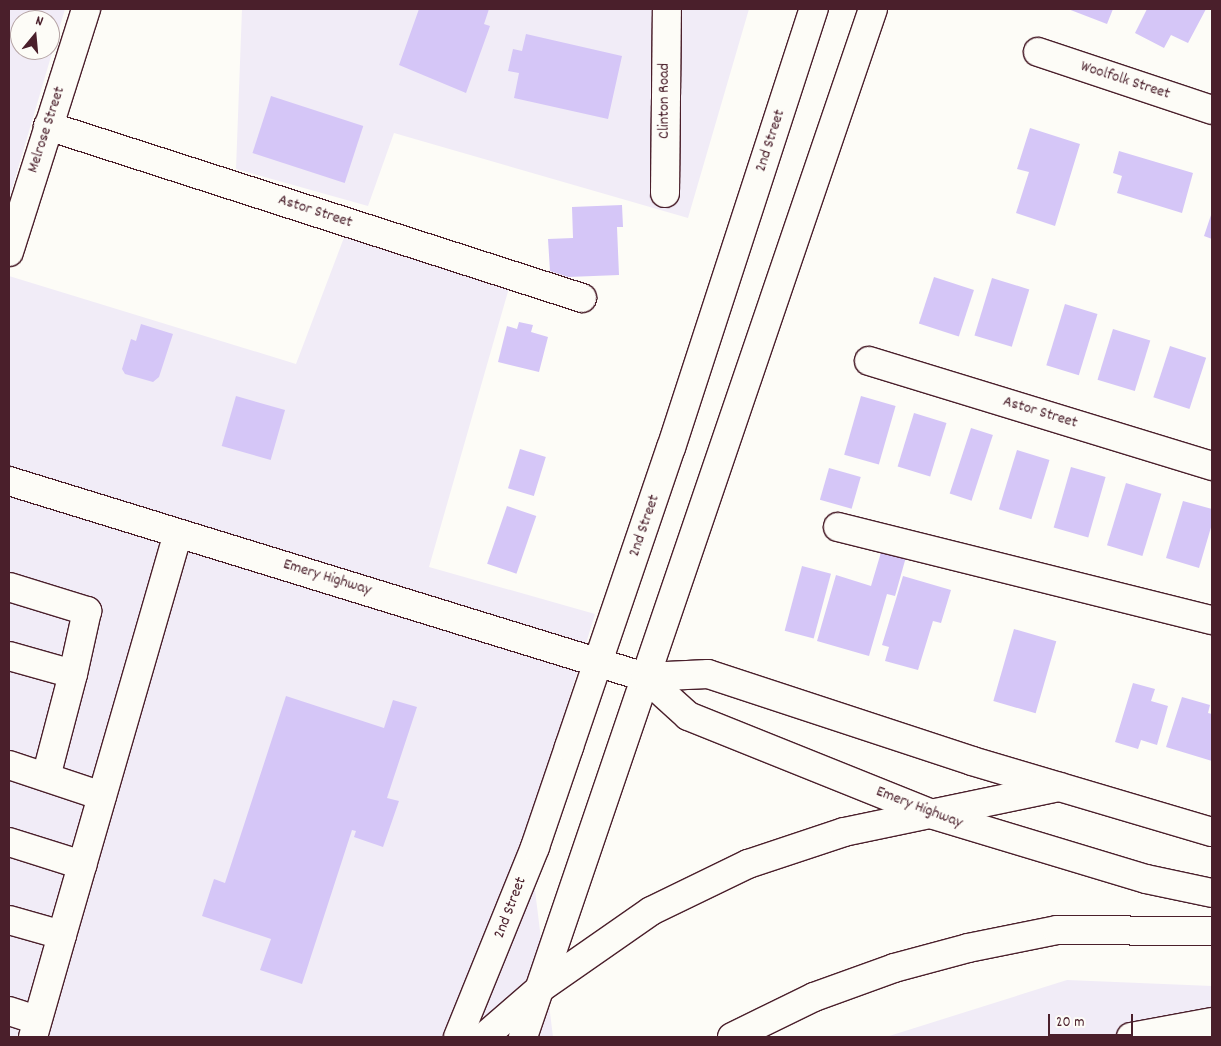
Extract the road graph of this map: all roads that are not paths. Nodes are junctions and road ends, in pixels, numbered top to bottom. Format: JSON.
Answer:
{"nodes":[{"id":1,"x":86,"y":9,"type":"edge"},
{"id":2,"x":667,"y":9,"type":"edge"},
{"id":3,"x":814,"y":9,"type":"edge"},
{"id":4,"x":873,"y":9,"type":"edge"},
{"id":5,"x":1038,"y":52,"type":"dead end"},
{"id":6,"x":1212,"y":110,"type":"edge"},
{"id":7,"x":48,"y":126,"type":"junction"},
{"id":8,"x":665,"y":194,"type":"dead end"},
{"id":9,"x":9,"y":252,"type":"edge"},
{"id":10,"x":582,"y":298,"type":"dead end"},
{"id":11,"x":869,"y":361,"type":"dead end"},
{"id":12,"x":1212,"y":466,"type":"edge"},
{"id":13,"x":9,"y":481,"type":"edge"},
{"id":14,"x":838,"y":527,"type":"dead end"},
{"id":15,"x":178,"y":533,"type":"junction"},
{"id":16,"x":9,"y":587,"type":"edge"},
{"id":17,"x":1212,"y":620,"type":"edge"},
{"id":18,"x":9,"y":656,"type":"edge"},
{"id":19,"x":598,"y":661,"type":"junction"},
{"id":20,"x":73,"y":674,"type":"junction"},
{"id":21,"x":645,"y":677,"type":"junction"},
{"id":22,"x":9,"y":765,"type":"edge"},
{"id":23,"x":46,"y":777,"type":"junction"},
{"id":24,"x":1063,"y":786,"type":"junction"},
{"id":25,"x":102,"y":796,"type":"junction"},
{"id":26,"x":934,"y":815,"type":"junction"},
{"id":27,"x":1212,"y":832,"type":"edge"},
{"id":28,"x":9,"y":842,"type":"edge"},
{"id":29,"x":82,"y":865,"type":"junction"},
{"id":30,"x":1212,"y":893,"type":"edge"},
{"id":31,"x":9,"y":920,"type":"edge"},
{"id":32,"x":1212,"y":931,"type":"edge"},
{"id":33,"x":62,"y":935,"type":"junction"},
{"id":34,"x":542,"y":987,"type":"junction"},
{"id":35,"x":9,"y":1011,"type":"edge"},
{"id":36,"x":1212,"y":1022,"type":"edge"},
{"id":37,"x":35,"y":1029,"type":"edge"},
{"id":38,"x":458,"y":1037,"type":"edge"},
{"id":39,"x":484,"y":1037,"type":"edge"},
{"id":40,"x":523,"y":1037,"type":"edge"},
{"id":41,"x":732,"y":1037,"type":"edge"},
{"id":42,"x":1131,"y":1037,"type":"edge"}],
"edges":[{"from":1,"to":7,"type":"main road","name":"Melrose Street"},
{"from":2,"to":8,"type":"main road","name":"Clinton Road"},
{"from":3,"to":19,"type":"main road","name":"2nd Street"},
{"from":4,"to":21,"type":"main road"},
{"from":5,"to":6,"type":"main road","name":"Woolfolk Street"},
{"from":7,"to":9,"type":"main road","name":"Melrose Street"},
{"from":7,"to":10,"type":"main road","name":"Astor Street"},
{"from":11,"to":12,"type":"main road","name":"Astor Street"},
{"from":13,"to":15,"type":"main road","name":"Emery Highway"},
{"from":14,"to":17,"type":"main road"},
{"from":15,"to":19,"type":"main road","name":"Emery Highway"},
{"from":15,"to":25,"type":"main road"},
{"from":16,"to":20,"type":"main road"},
{"from":18,"to":20,"type":"main road"},
{"from":19,"to":21,"type":"main road","name":"Emery Highway"},
{"from":19,"to":38,"type":"main road","name":"2nd Street"},
{"from":20,"to":23,"type":"main road"},
{"from":21,"to":24,"type":"main road","name":"Emery Highway"},
{"from":21,"to":26,"type":"main road","name":"Emery Highway"},
{"from":21,"to":34,"type":"main road"},
{"from":22,"to":23,"type":"main road"},
{"from":23,"to":25,"type":"main road"},
{"from":24,"to":26,"type":"main road"},
{"from":24,"to":27,"type":"main road","name":"Emery Highway"},
{"from":25,"to":29,"type":"main road"},
{"from":26,"to":30,"type":"main road","name":"Emery Highway"},
{"from":26,"to":34,"type":"main road"},
{"from":28,"to":29,"type":"main road"},
{"from":29,"to":33,"type":"main road"},
{"from":31,"to":33,"type":"main road"},
{"from":32,"to":41,"type":"main road"},
{"from":33,"to":37,"type":"main road"},
{"from":34,"to":39,"type":"main road"},
{"from":34,"to":40,"type":"main road"},
{"from":35,"to":37,"type":"main road"},
{"from":36,"to":42,"type":"main road"}]}
